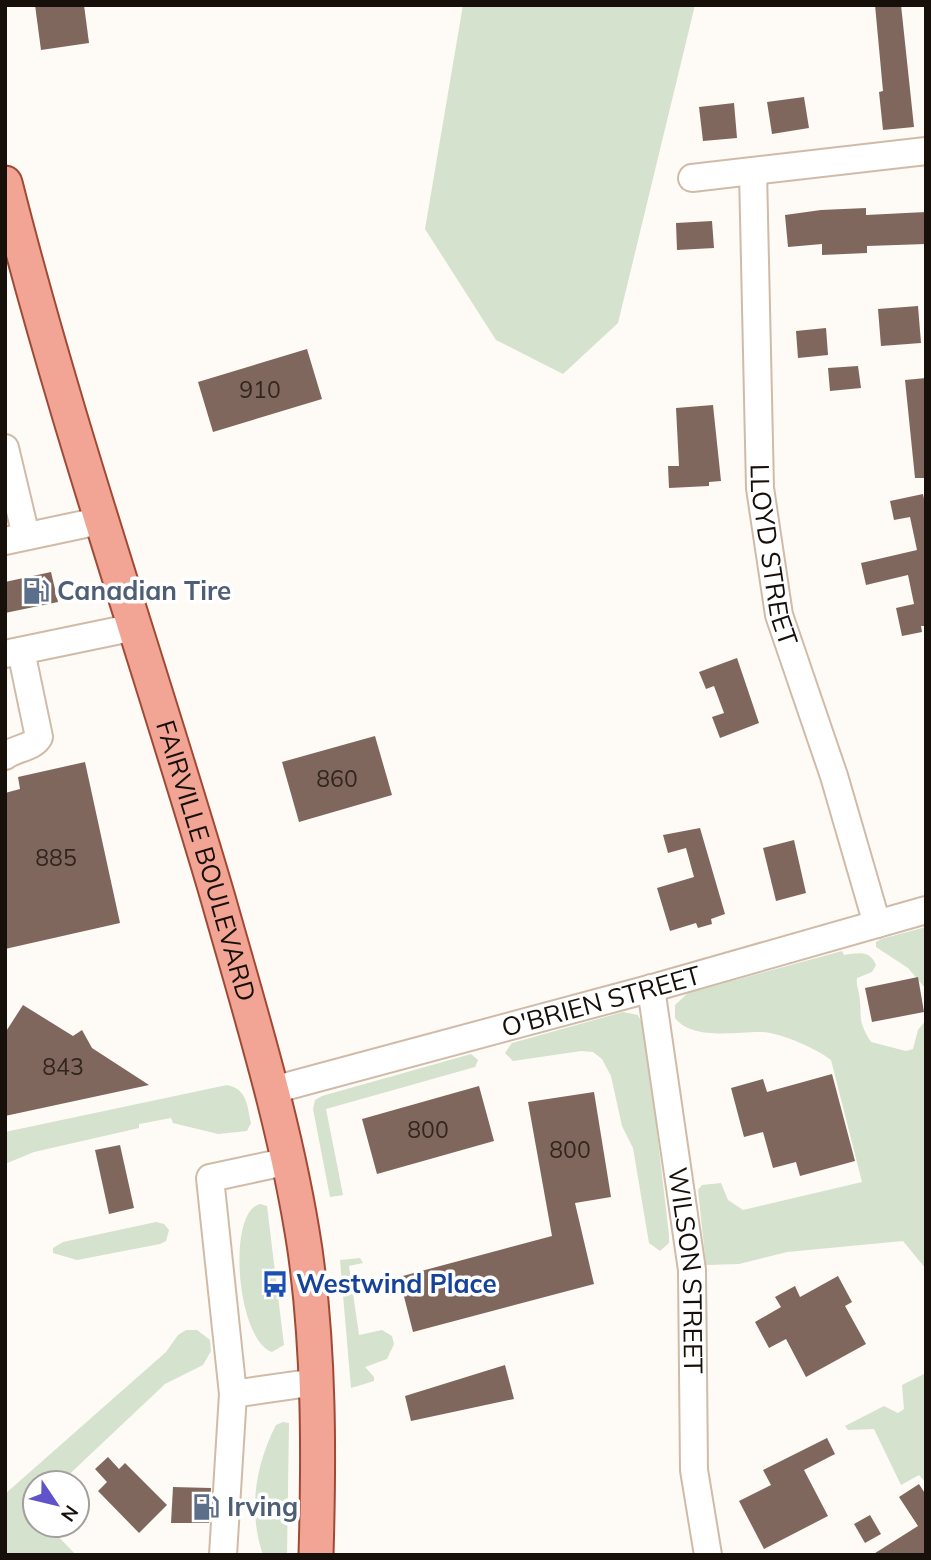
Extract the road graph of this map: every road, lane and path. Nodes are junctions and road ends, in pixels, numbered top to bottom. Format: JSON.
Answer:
{"nodes":[{"id":1,"x":926,"y":151,"type":"edge"},
{"id":2,"x":753,"y":171,"type":"junction"},
{"id":3,"x":692,"y":178,"type":"dead end"},
{"id":4,"x":5,"y":184,"type":"edge"},
{"id":5,"x":5,"y":272,"type":"edge"},
{"id":6,"x":39,"y":319,"type":"junction"},
{"id":7,"x":5,"y":448,"type":"edge"},
{"id":8,"x":99,"y":521,"type":"junction"},
{"id":9,"x":15,"y":539,"type":"edge"},
{"id":10,"x":135,"y":627,"type":"junction"},
{"id":11,"x":13,"y":653,"type":"edge"},
{"id":12,"x":5,"y":756,"type":"edge"},
{"id":13,"x":926,"y":910,"type":"edge"},
{"id":14,"x":877,"y":924,"type":"junction"},
{"id":15,"x":651,"y":988,"type":"junction"},
{"id":16,"x":273,"y":1090,"type":"junction"},
{"id":17,"x":289,"y":1161,"type":"junction"},
{"id":18,"x":316,"y":1382,"type":"junction"},
{"id":19,"x":233,"y":1394,"type":"junction"},
{"id":20,"x":223,"y":1555,"type":"edge"},
{"id":21,"x":316,"y":1555,"type":"edge"},
{"id":22,"x":708,"y":1555,"type":"edge"}],
"edges":[{"from":1,"to":2,"type":"street"},
{"from":2,"to":3,"type":"street"},
{"from":2,"to":14,"type":"street","name":"LLOYD STREET"},
{"from":4,"to":6,"type":"main road","name":"FAIRVILLE BOULEVARD"},
{"from":5,"to":6,"type":"main road"},
{"from":6,"to":8,"type":"main road","name":"FAIRVILLE BOULEVARD"},
{"from":7,"to":9,"type":"street"},
{"from":8,"to":9,"type":"street"},
{"from":8,"to":10,"type":"main road","name":"FAIRVILLE BOULEVARD"},
{"from":10,"to":11,"type":"street"},
{"from":10,"to":16,"type":"main road","name":"FAIRVILLE BOULEVARD"},
{"from":11,"to":12,"type":"street"},
{"from":13,"to":14,"type":"street","name":"O'BRIEN STREET"},
{"from":14,"to":15,"type":"street","name":"O'BRIEN STREET"},
{"from":15,"to":16,"type":"street","name":"O'BRIEN STREET"},
{"from":15,"to":22,"type":"street","name":"WILSON STREET"},
{"from":16,"to":17,"type":"main road","name":"FAIRVILLE BOULEVARD"},
{"from":17,"to":18,"type":"main road","name":"FAIRVILLE BOULEVARD"},
{"from":17,"to":19,"type":"street"},
{"from":18,"to":19,"type":"street"},
{"from":18,"to":21,"type":"main road","name":"FAIRVILLE BOULEVARD"},
{"from":19,"to":20,"type":"street"}]}
